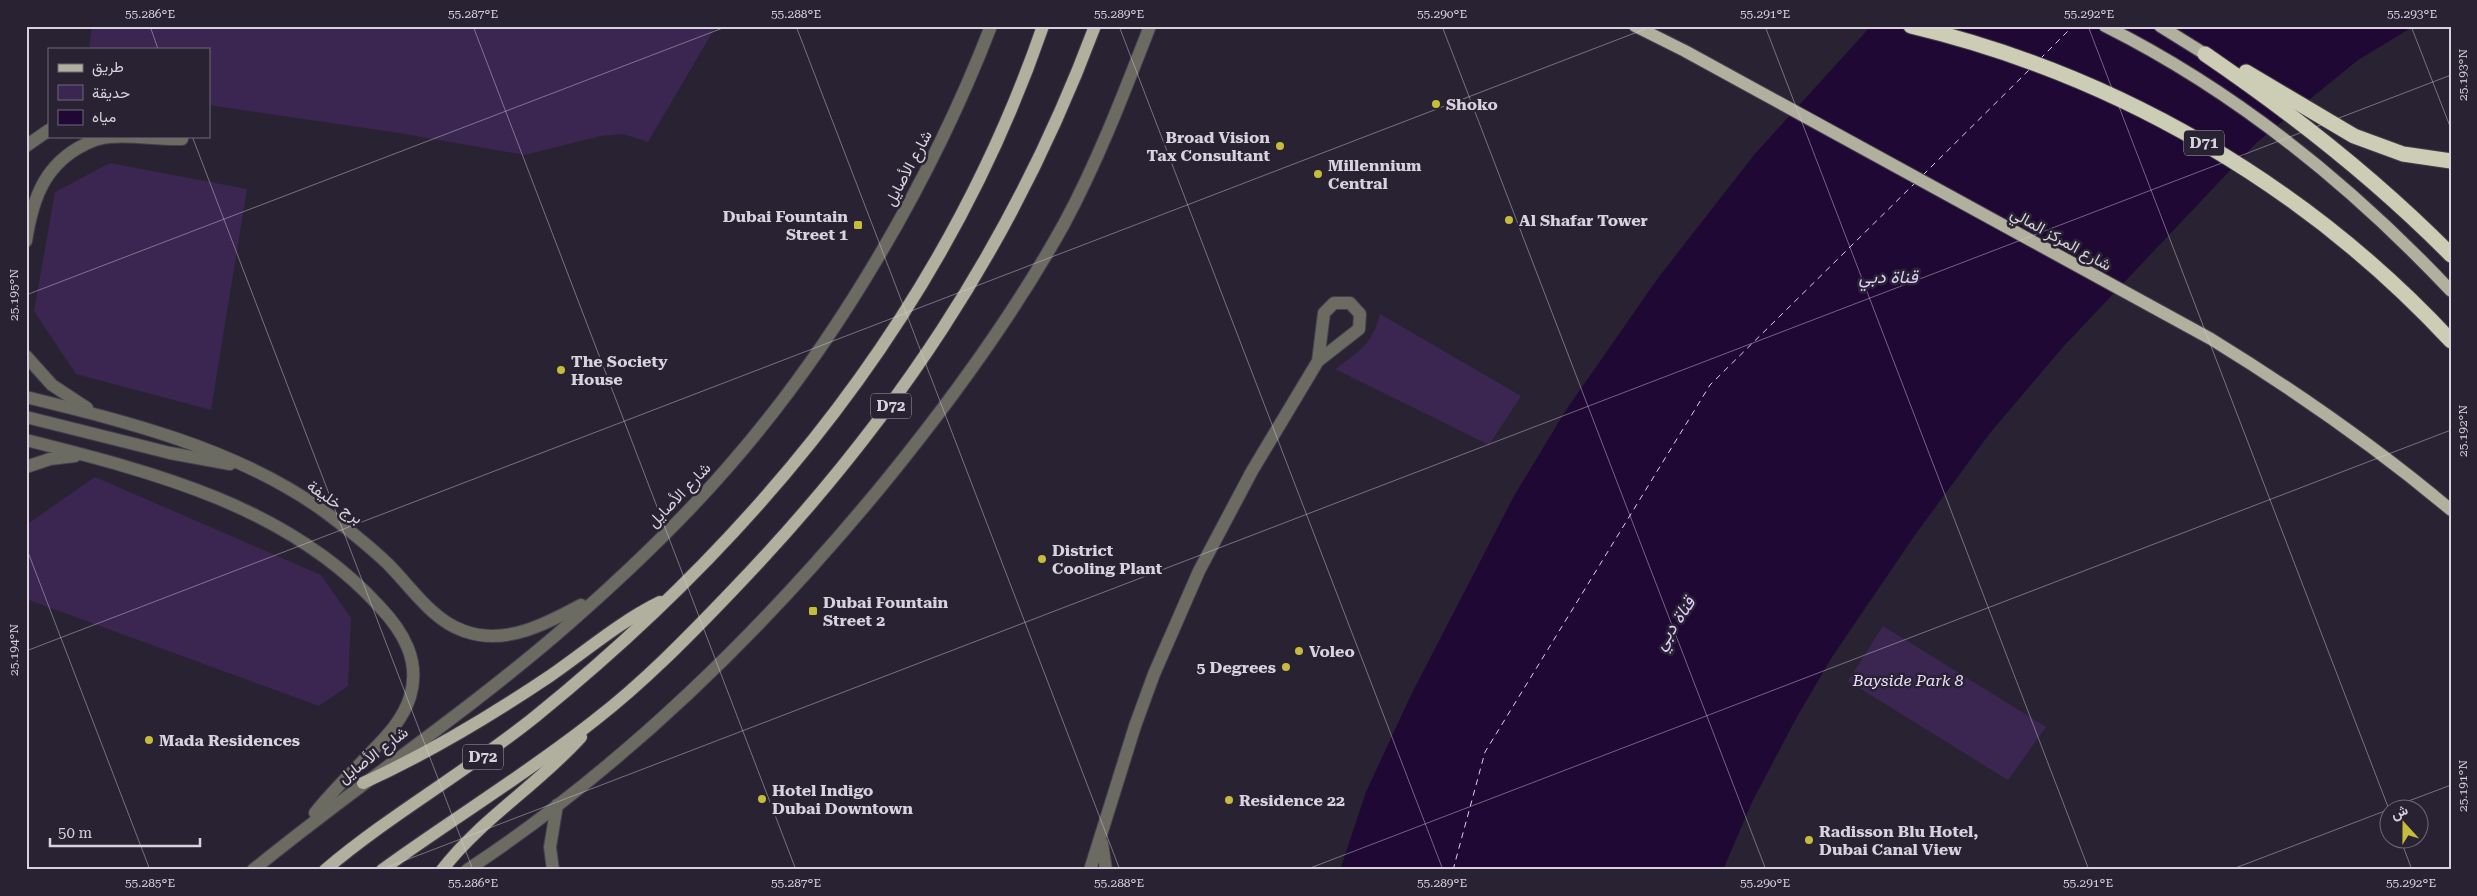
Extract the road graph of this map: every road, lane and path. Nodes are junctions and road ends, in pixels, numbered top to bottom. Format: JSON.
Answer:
{"nodes":[{"id":1,"x":991,"y":26,"type":"edge"},
{"id":2,"x":1043,"y":26,"type":"edge"},
{"id":3,"x":1095,"y":26,"type":"edge"},
{"id":4,"x":1150,"y":26,"type":"edge"},
{"id":5,"x":1635,"y":26,"type":"edge"},
{"id":6,"x":1911,"y":26,"type":"edge"},
{"id":7,"x":2105,"y":26,"type":"edge"},
{"id":8,"x":2160,"y":26,"type":"edge"},
{"id":9,"x":2205,"y":54,"type":"junction"},
{"id":10,"x":48,"y":131,"type":"edge"},
{"id":11,"x":104,"y":138,"type":"edge"},
{"id":12,"x":145,"y":138,"type":"edge"},
{"id":13,"x":180,"y":138,"type":"edge"},
{"id":14,"x":26,"y":146,"type":"edge"},
{"id":15,"x":2451,"y":161,"type":"edge"},
{"id":16,"x":26,"y":241,"type":"edge"},
{"id":17,"x":2451,"y":255,"type":"edge"},
{"id":18,"x":2451,"y":291,"type":"edge"},
{"id":19,"x":2451,"y":341,"type":"edge"},
{"id":20,"x":26,"y":356,"type":"edge"},
{"id":21,"x":1318,"y":361,"type":"junction"},
{"id":22,"x":26,"y":397,"type":"edge"},
{"id":23,"x":98,"y":415,"type":"junction"},
{"id":24,"x":26,"y":417,"type":"edge"},
{"id":25,"x":26,"y":440,"type":"edge"},
{"id":26,"x":87,"y":455,"type":"junction"},
{"id":27,"x":245,"y":466,"type":"junction"},
{"id":28,"x":26,"y":467,"type":"edge"},
{"id":29,"x":2451,"y":510,"type":"edge"},
{"id":30,"x":676,"y":594,"type":"junction"},
{"id":31,"x":597,"y":597,"type":"junction"},
{"id":32,"x":596,"y":720,"type":"junction"},
{"id":33,"x":363,"y":784,"type":"junction"},
{"id":34,"x":557,"y":805,"type":"junction"},
{"id":35,"x":303,"y":829,"type":"junction"},
{"id":36,"x":1102,"y":834,"type":"junction"},
{"id":37,"x":253,"y":870,"type":"edge"},
{"id":38,"x":325,"y":870,"type":"edge"},
{"id":39,"x":382,"y":870,"type":"edge"},
{"id":40,"x":442,"y":870,"type":"edge"},
{"id":41,"x":467,"y":870,"type":"edge"},
{"id":42,"x":553,"y":870,"type":"edge"},
{"id":43,"x":1090,"y":870,"type":"edge"},
{"id":44,"x":1106,"y":870,"type":"edge"}],
"edges":[{"from":1,"to":31,"type":"street","name":"شارع الأصايل"},
{"from":2,"to":30,"type":"main road","number":"D72"},
{"from":3,"to":32,"type":"main road","number":"D72"},
{"from":4,"to":34,"type":"street"},
{"from":5,"to":29,"type":"main road","name":"شارع المركز المالي"},
{"from":6,"to":19,"type":"highway","number":"D71"},
{"from":7,"to":18,"type":"main road"},
{"from":8,"to":9,"type":"main road"},
{"from":9,"to":15,"type":"highway"},
{"from":9,"to":17,"type":"highway"},
{"from":10,"to":14,"type":"street"},
{"from":11,"to":16,"type":"street"},
{"from":12,"to":13,"type":"street"},
{"from":20,"to":23,"type":"street"},
{"from":21,"to":21,"type":"street"},
{"from":21,"to":36,"type":"street"},
{"from":22,"to":23,"type":"street","name":"برج خليفة"},
{"from":23,"to":27,"type":"street","name":"برج خليفة"},
{"from":24,"to":27,"type":"street"},
{"from":25,"to":26,"type":"street"},
{"from":26,"to":28,"type":"street"},
{"from":26,"to":35,"type":"street"},
{"from":27,"to":31,"type":"street","name":"برج خليفة"},
{"from":30,"to":33,"type":"main road"},
{"from":30,"to":38,"type":"main road","number":"D72"},
{"from":31,"to":33,"type":"street","name":"شارع الأصايل"},
{"from":32,"to":39,"type":"main road","number":"D72"},
{"from":32,"to":40,"type":"main road"},
{"from":33,"to":35,"type":"street","name":"شارع الأصايل"},
{"from":34,"to":41,"type":"street"},
{"from":34,"to":42,"type":"street"},
{"from":35,"to":37,"type":"street","name":"شارع الأصايل"},
{"from":36,"to":43,"type":"street"},
{"from":36,"to":44,"type":"street"}]}
